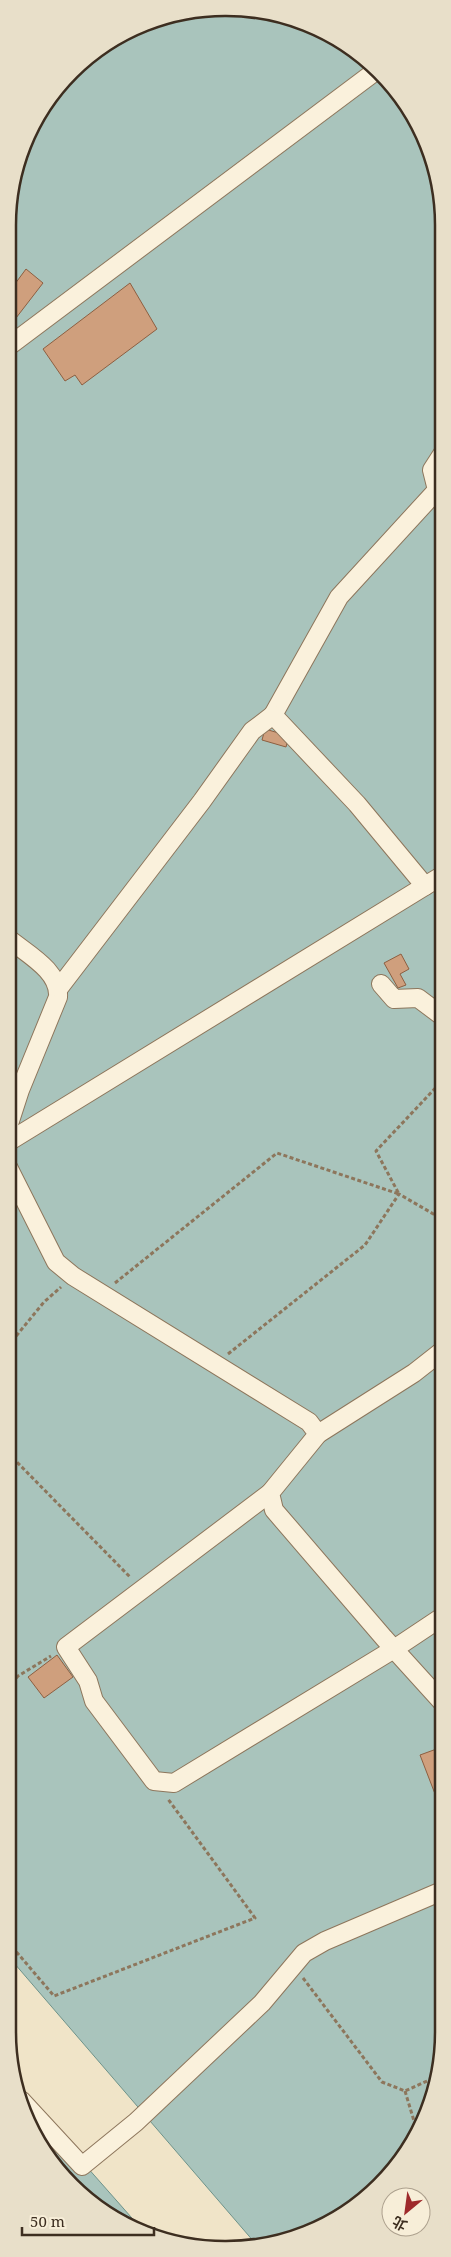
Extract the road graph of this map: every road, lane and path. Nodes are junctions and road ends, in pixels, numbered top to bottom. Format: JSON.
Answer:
{"nodes":[{"id":1,"x":370,"y":75,"type":"edge"},
{"id":2,"x":16,"y":341,"type":"edge"},
{"id":3,"x":435,"y":466,"type":"edge"},
{"id":4,"x":435,"y":478,"type":"edge"},
{"id":5,"x":435,"y":497,"type":"edge"},
{"id":6,"x":273,"y":715,"type":"junction"},
{"id":7,"x":435,"y":880,"type":"edge"},
{"id":8,"x":425,"y":886,"type":"junction"},
{"id":9,"x":16,"y":945,"type":"edge"},
{"id":10,"x":381,"y":984,"type":"dead end"},
{"id":11,"x":58,"y":988,"type":"junction"},
{"id":12,"x":435,"y":1011,"type":"edge"},
{"id":13,"x":435,"y":1088,"type":"edge"},
{"id":14,"x":16,"y":1102,"type":"edge"},
{"id":15,"x":16,"y":1137,"type":"edge"},
{"id":16,"x":16,"y":1183,"type":"edge"},
{"id":17,"x":398,"y":1194,"type":"junction"},
{"id":18,"x":435,"y":1215,"type":"edge"},
{"id":19,"x":73,"y":1276,"type":"junction"},
{"id":20,"x":101,"y":1294,"type":"junction"},
{"id":21,"x":16,"y":1336,"type":"edge"},
{"id":22,"x":435,"y":1356,"type":"edge"},
{"id":23,"x":215,"y":1364,"type":"junction"},
{"id":24,"x":318,"y":1434,"type":"junction"},
{"id":25,"x":16,"y":1461,"type":"edge"},
{"id":26,"x":270,"y":1493,"type":"junction"},
{"id":27,"x":142,"y":1589,"type":"junction"},
{"id":28,"x":435,"y":1622,"type":"edge"},
{"id":29,"x":66,"y":1647,"type":"junction"},
{"id":30,"x":394,"y":1649,"type":"junction"},
{"id":31,"x":16,"y":1678,"type":"edge"},
{"id":32,"x":435,"y":1694,"type":"edge"},
{"id":33,"x":154,"y":1780,"type":"junction"},
{"id":34,"x":435,"y":1894,"type":"edge"},
{"id":35,"x":16,"y":1951,"type":"edge"},
{"id":36,"x":294,"y":1966,"type":"junction"},
{"id":37,"x":429,"y":2080,"type":"edge"},
{"id":38,"x":405,"y":2091,"type":"junction"},
{"id":39,"x":32,"y":2112,"type":"edge"},
{"id":40,"x":414,"y":2121,"type":"edge"}],
"edges":[{"from":1,"to":2,"type":"lane"},
{"from":3,"to":4,"type":"lane"},
{"from":5,"to":6,"type":"lane"},
{"from":6,"to":8,"type":"lane"},
{"from":6,"to":11,"type":"lane"},
{"from":7,"to":8,"type":"lane"},
{"from":8,"to":15,"type":"lane"},
{"from":9,"to":11,"type":"lane"},
{"from":10,"to":12,"type":"lane"},
{"from":11,"to":14,"type":"lane"},
{"from":13,"to":17,"type":"path"},
{"from":16,"to":19,"type":"lane"},
{"from":17,"to":18,"type":"path"},
{"from":17,"to":20,"type":"path"},
{"from":17,"to":23,"type":"path"},
{"from":19,"to":20,"type":"lane"},
{"from":19,"to":21,"type":"path"},
{"from":20,"to":23,"type":"lane"},
{"from":22,"to":24,"type":"lane"},
{"from":23,"to":24,"type":"lane"},
{"from":24,"to":26,"type":"lane"},
{"from":25,"to":27,"type":"path"},
{"from":26,"to":27,"type":"lane"},
{"from":26,"to":30,"type":"lane"},
{"from":27,"to":29,"type":"lane"},
{"from":28,"to":30,"type":"lane"},
{"from":29,"to":31,"type":"path"},
{"from":29,"to":33,"type":"lane"},
{"from":30,"to":32,"type":"lane"},
{"from":30,"to":33,"type":"lane"},
{"from":33,"to":35,"type":"path"},
{"from":34,"to":36,"type":"lane"},
{"from":36,"to":38,"type":"path"},
{"from":36,"to":39,"type":"lane"},
{"from":37,"to":38,"type":"path"},
{"from":38,"to":40,"type":"path"}]}
